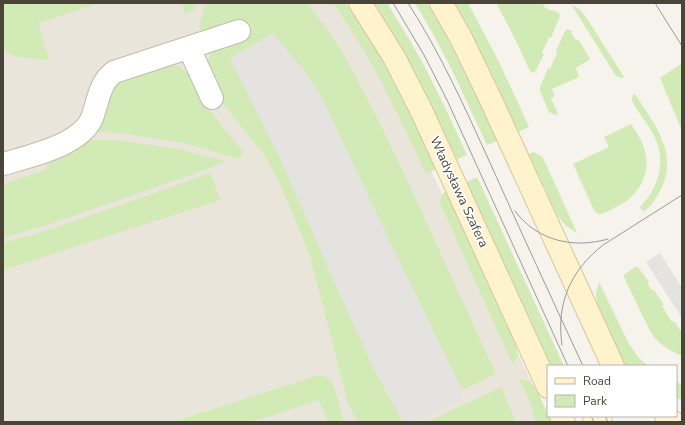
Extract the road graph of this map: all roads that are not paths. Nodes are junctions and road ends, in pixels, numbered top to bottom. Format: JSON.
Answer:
{"nodes":[{"id":1,"x":360,"y":3,"type":"edge"},
{"id":2,"x":441,"y":3,"type":"edge"},
{"id":3,"x":239,"y":31,"type":"dead end"},
{"id":4,"x":189,"y":48,"type":"junction"},
{"id":5,"x":212,"y":98,"type":"dead end"},
{"id":6,"x":3,"y":164,"type":"edge"},
{"id":7,"x":613,"y":365,"type":"edge"},
{"id":8,"x":547,"y":385,"type":"edge"}],
"edges":[{"from":1,"to":8,"type":"main road","name":"Władysława Szafera"},
{"from":2,"to":7,"type":"main road"},
{"from":3,"to":4,"type":"street"},
{"from":4,"to":5,"type":"street"},
{"from":4,"to":6,"type":"street"}]}
